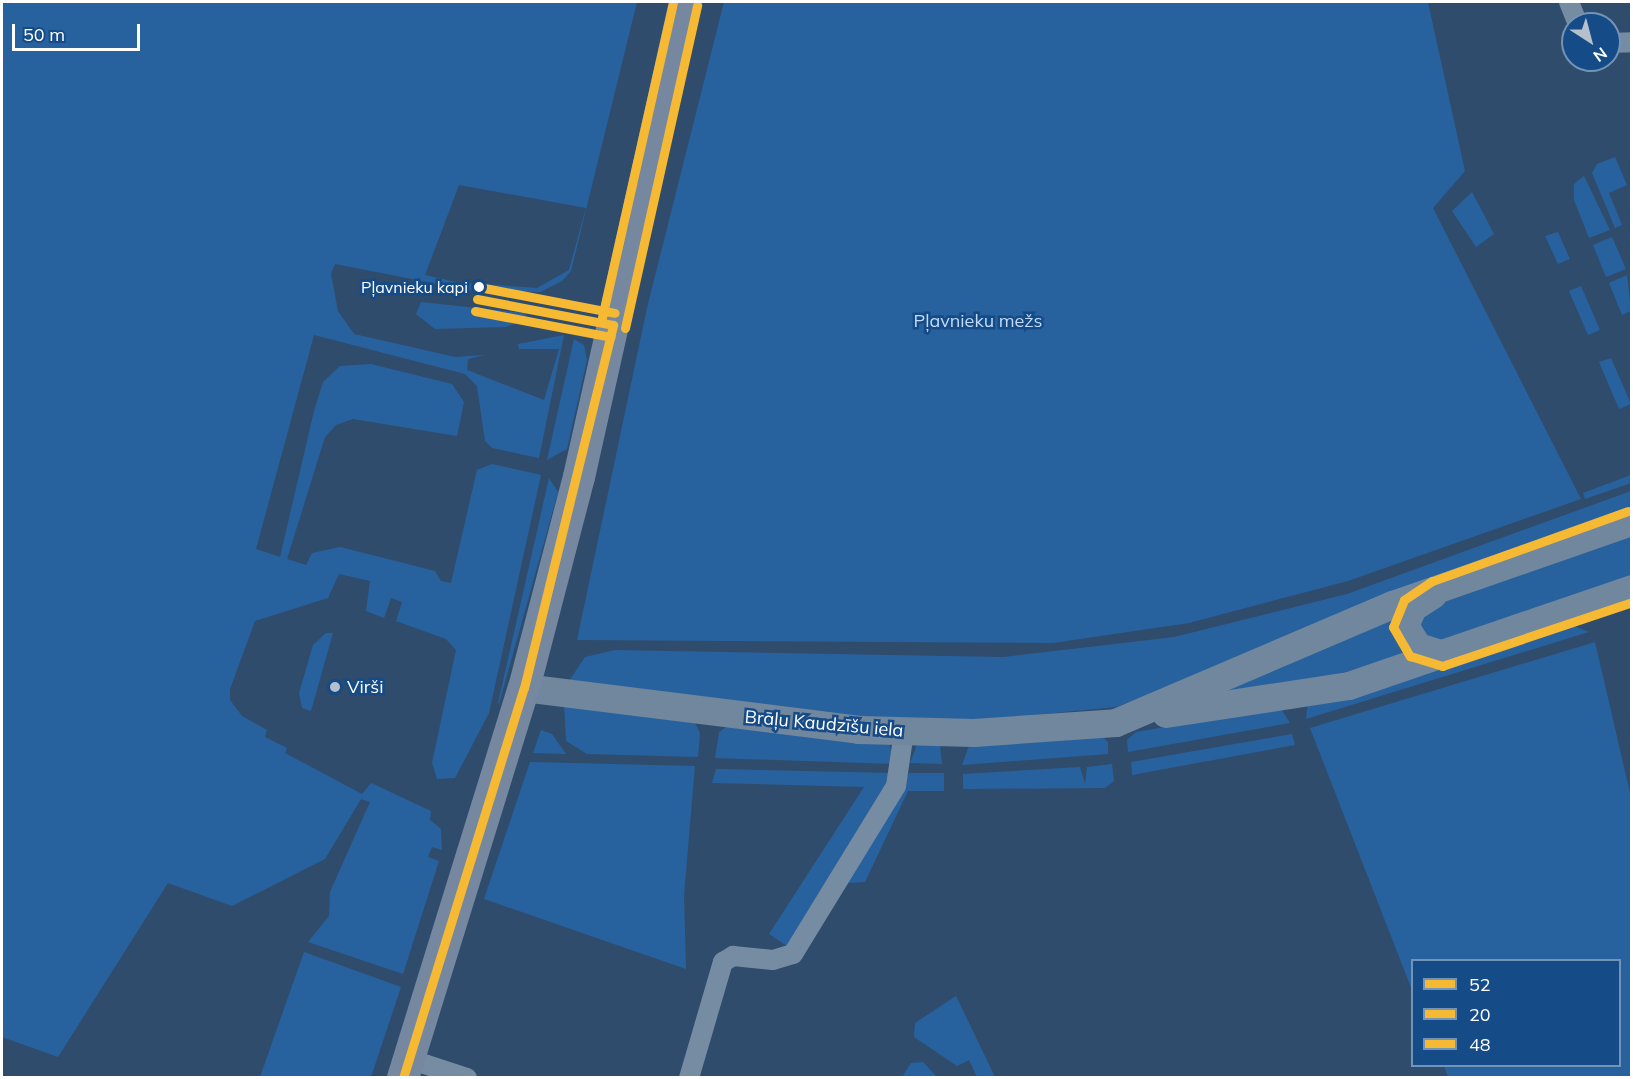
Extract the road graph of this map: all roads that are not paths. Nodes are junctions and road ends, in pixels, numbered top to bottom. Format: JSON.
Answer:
{"nodes":[{"id":1,"x":685,"y":2,"type":"edge"},
{"id":2,"x":1632,"y":522,"type":"edge"},
{"id":3,"x":1632,"y":589,"type":"edge"},
{"id":4,"x":1437,"y":592,"type":"junction"},
{"id":5,"x":1441,"y":654,"type":"junction"},
{"id":6,"x":524,"y":688,"type":"junction"},
{"id":7,"x":1125,"y":720,"type":"junction"},
{"id":8,"x":904,"y":732,"type":"junction"},
{"id":9,"x":406,"y":1068,"type":"edge"},
{"id":10,"x":467,"y":1077,"type":"edge"},
{"id":11,"x":689,"y":1077,"type":"edge"}],
"edges":[{"from":1,"to":6,"type":"main road"},
{"from":2,"to":4,"type":"street","name":"Brāļu Kaudzīšu iela"},
{"from":3,"to":5,"type":"street","name":"Brāļu Kaudzīšu iela"},
{"from":4,"to":5,"type":"street"},
{"from":4,"to":7,"type":"street","name":"Brāļu Kaudzīšu iela"},
{"from":5,"to":7,"type":"street","name":"Brāļu Kaudzīšu iela"},
{"from":6,"to":8,"type":"street","name":"Brāļu Kaudzīšu iela"},
{"from":6,"to":9,"type":"main road"},
{"from":7,"to":8,"type":"street","name":"Brāļu Kaudzīšu iela"},
{"from":8,"to":11,"type":"street"},
{"from":9,"to":10,"type":"street"}]}
